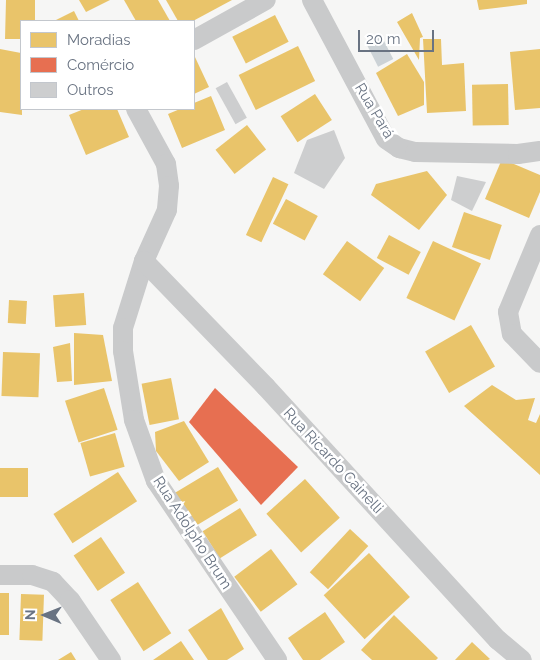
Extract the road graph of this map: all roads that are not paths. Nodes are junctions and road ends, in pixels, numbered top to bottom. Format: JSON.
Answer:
{"nodes":[{"id":1,"x":266,"y":0,"type":"edge"},
{"id":2,"x":312,"y":0,"type":"edge"},
{"id":3,"x":195,"y":39,"type":"edge"},
{"id":4,"x":137,"y":110,"type":"edge"},
{"id":5,"x":540,"y":151,"type":"edge"},
{"id":6,"x":540,"y":235,"type":"edge"},
{"id":7,"x":144,"y":261,"type":"junction"},
{"id":8,"x":540,"y":363,"type":"edge"},
{"id":9,"x":0,"y":575,"type":"edge"},
{"id":10,"x":111,"y":660,"type":"edge"},
{"id":11,"x":277,"y":660,"type":"edge"},
{"id":12,"x":522,"y":660,"type":"edge"}],
"edges":[{"from":1,"to":3,"type":"street"},
{"from":2,"to":5,"type":"street","name":"Rua Pará"},
{"from":4,"to":7,"type":"street","name":"Rua Adolpho Brum"},
{"from":6,"to":8,"type":"street"},
{"from":7,"to":11,"type":"street","name":"Rua Adolpho Brum"},
{"from":7,"to":12,"type":"street","name":"Rua Ricardo Cainelli"},
{"from":9,"to":10,"type":"street"}]}
